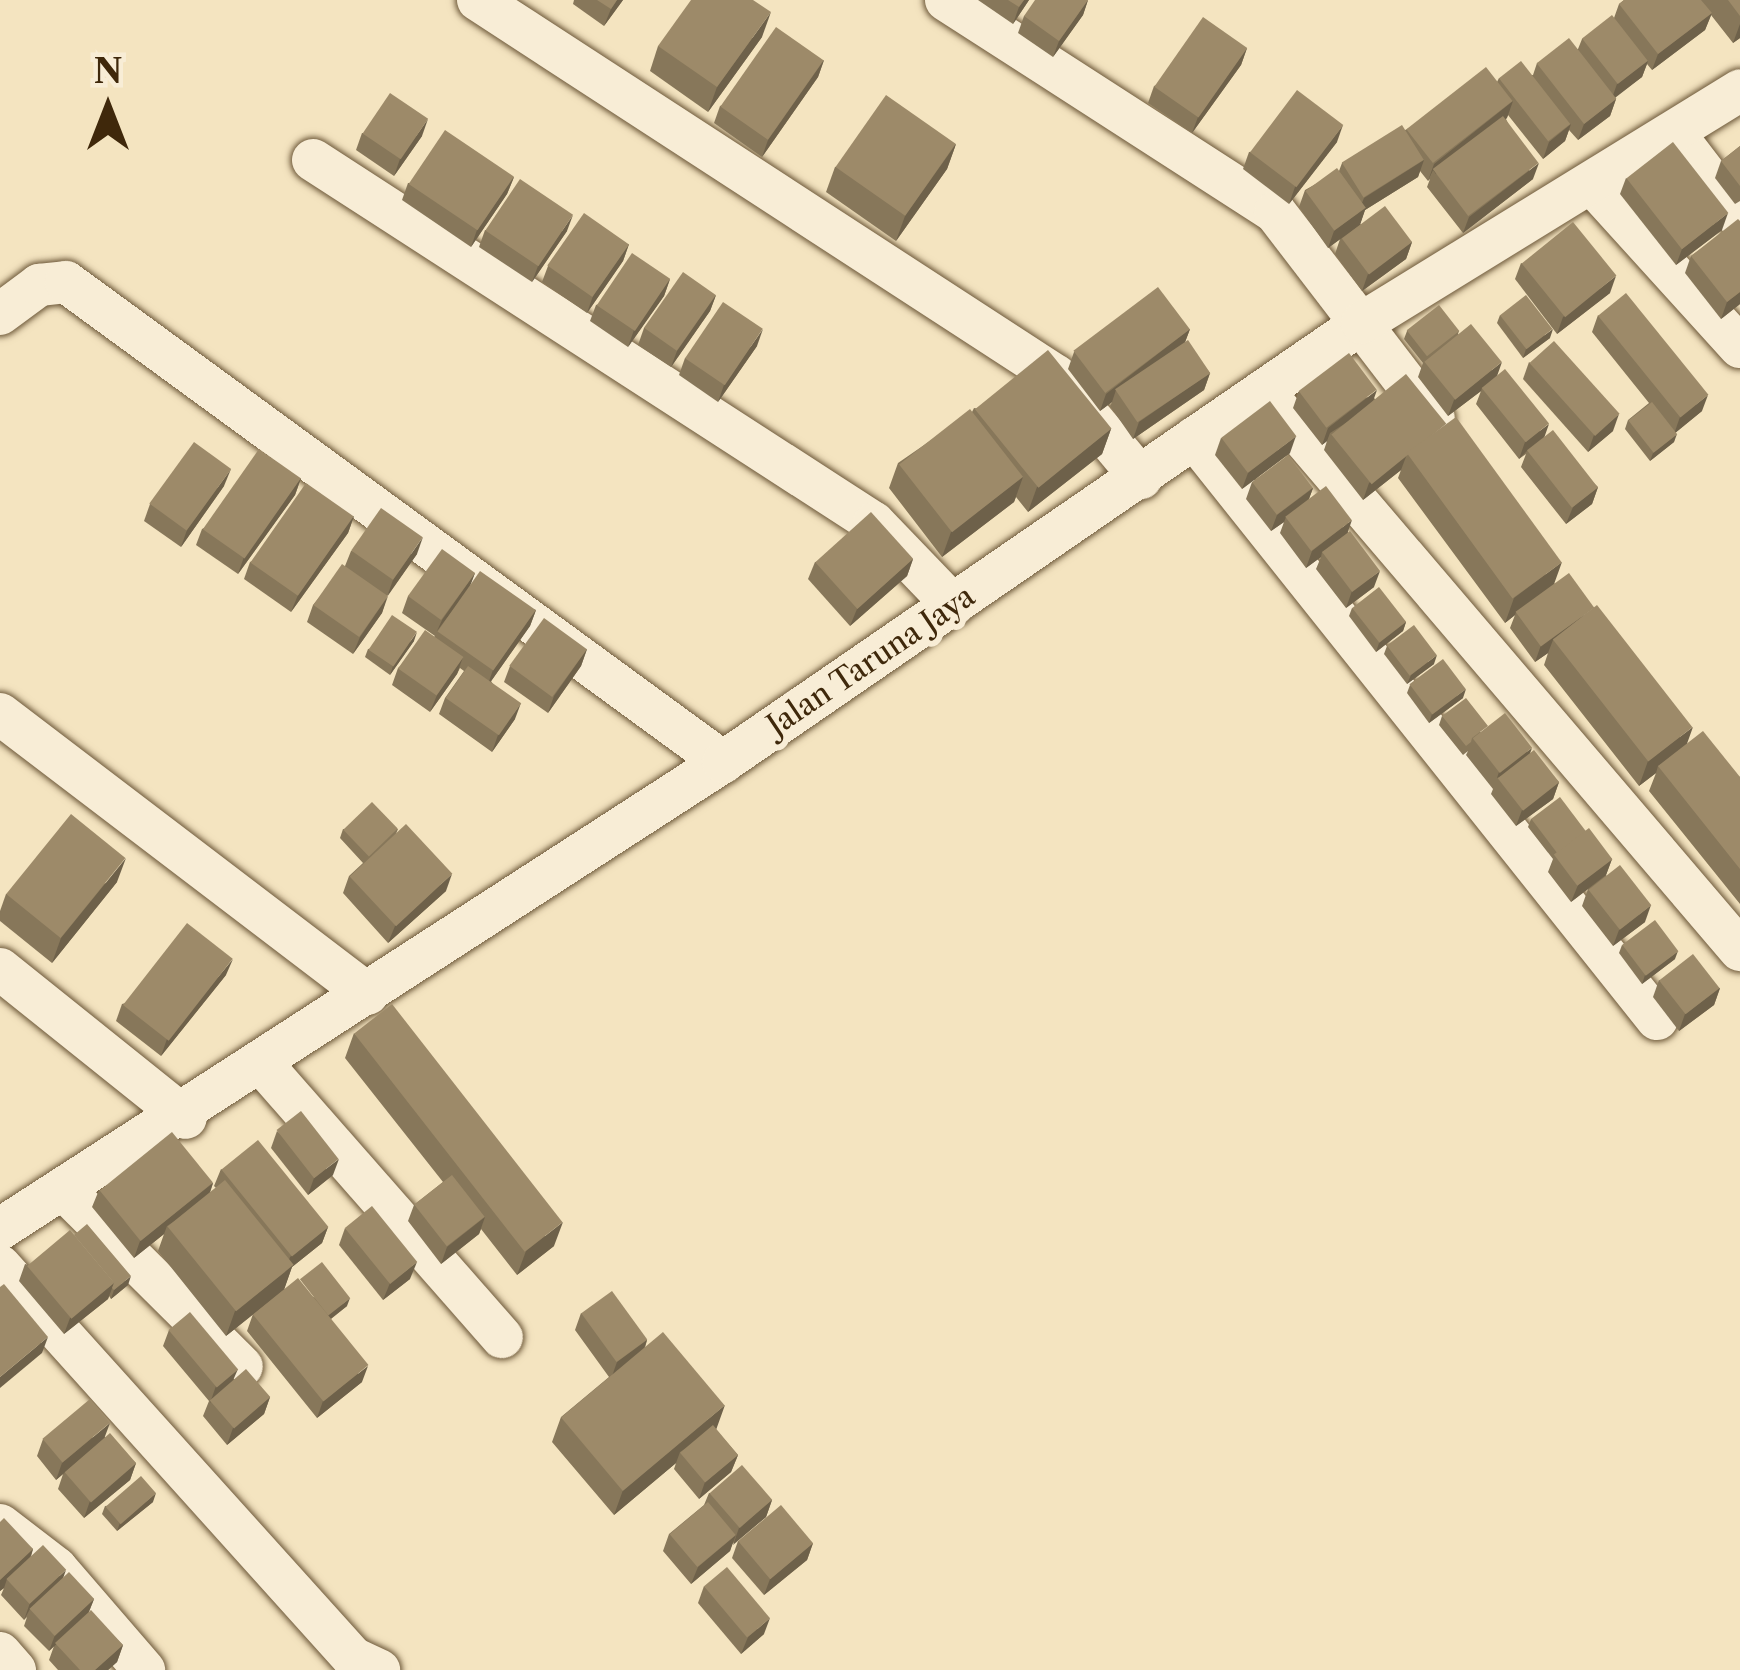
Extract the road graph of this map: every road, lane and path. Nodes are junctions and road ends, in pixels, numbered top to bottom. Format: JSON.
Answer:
{"nodes":[{"id":1,"x":478,"y":0,"type":"edge"},
{"id":2,"x":946,"y":0,"type":"edge"},
{"id":3,"x":1740,"y":90,"type":"edge"},
{"id":4,"x":1674,"y":134,"type":"junction"},
{"id":5,"x":314,"y":160,"type":"dead end"},
{"id":6,"x":1592,"y":184,"type":"junction"},
{"id":7,"x":1740,"y":219,"type":"edge"},
{"id":8,"x":0,"y":314,"type":"edge"},
{"id":9,"x":1362,"y":323,"type":"junction"},
{"id":10,"x":1740,"y":347,"type":"edge"},
{"id":11,"x":1263,"y":391,"type":"junction"},
{"id":12,"x":1194,"y":438,"type":"junction"},
{"id":13,"x":1463,"y":451,"type":"edge"},
{"id":14,"x":1142,"y":478,"type":"junction"},
{"id":15,"x":953,"y":605,"type":"junction"},
{"id":16,"x":0,"y":714,"type":"edge"},
{"id":17,"x":723,"y":762,"type":"junction"},
{"id":18,"x":1740,"y":950,"type":"edge"},
{"id":19,"x":0,"y":969,"type":"edge"},
{"id":20,"x":367,"y":994,"type":"junction"},
{"id":21,"x":1657,"y":1019,"type":"dead end"},
{"id":22,"x":261,"y":1063,"type":"junction"},
{"id":23,"x":186,"y":1118,"type":"junction"},
{"id":24,"x":63,"y":1189,"type":"junction"},
{"id":25,"x":0,"y":1229,"type":"edge"},
{"id":26,"x":0,"y":1267,"type":"edge"},
{"id":27,"x":502,"y":1337,"type":"dead end"},
{"id":28,"x":242,"y":1367,"type":"edge"},
{"id":29,"x":0,"y":1526,"type":"edge"},
{"id":30,"x":0,"y":1653,"type":"edge"},
{"id":31,"x":16,"y":1670,"type":"edge"},
{"id":32,"x":144,"y":1670,"type":"edge"},
{"id":33,"x":379,"y":1670,"type":"edge"}],
"edges":[{"from":1,"to":14,"type":"street"},
{"from":2,"to":9,"type":"street"},
{"from":3,"to":4,"type":"street","name":"Jalan Taruna Jaya"},
{"from":4,"to":6,"type":"street","name":"Jalan Taruna Jaya"},
{"from":4,"to":7,"type":"street"},
{"from":5,"to":15,"type":"street"},
{"from":6,"to":9,"type":"street","name":"Jalan Taruna Jaya"},
{"from":6,"to":10,"type":"street"},
{"from":8,"to":17,"type":"street"},
{"from":9,"to":11,"type":"street","name":"Jalan Taruna Jaya"},
{"from":9,"to":13,"type":"street"},
{"from":11,"to":12,"type":"street","name":"Jalan Taruna Jaya"},
{"from":11,"to":18,"type":"street"},
{"from":12,"to":14,"type":"street","name":"Jalan Taruna Jaya"},
{"from":12,"to":21,"type":"street"},
{"from":14,"to":15,"type":"street","name":"Jalan Taruna Jaya"},
{"from":15,"to":17,"type":"street","name":"Jalan Taruna Jaya"},
{"from":16,"to":20,"type":"street"},
{"from":17,"to":20,"type":"street","name":"Jalan Taruna Jaya"},
{"from":19,"to":23,"type":"street"},
{"from":20,"to":22,"type":"street","name":"Jalan Taruna Jaya"},
{"from":22,"to":23,"type":"street","name":"Jalan Taruna Jaya"},
{"from":22,"to":27,"type":"street"},
{"from":23,"to":24,"type":"street","name":"Jalan Taruna Jaya"},
{"from":24,"to":25,"type":"street","name":"Jalan Taruna Jaya"},
{"from":24,"to":28,"type":"street"},
{"from":26,"to":33,"type":"street"},
{"from":29,"to":32,"type":"street"},
{"from":30,"to":31,"type":"street"}]}
